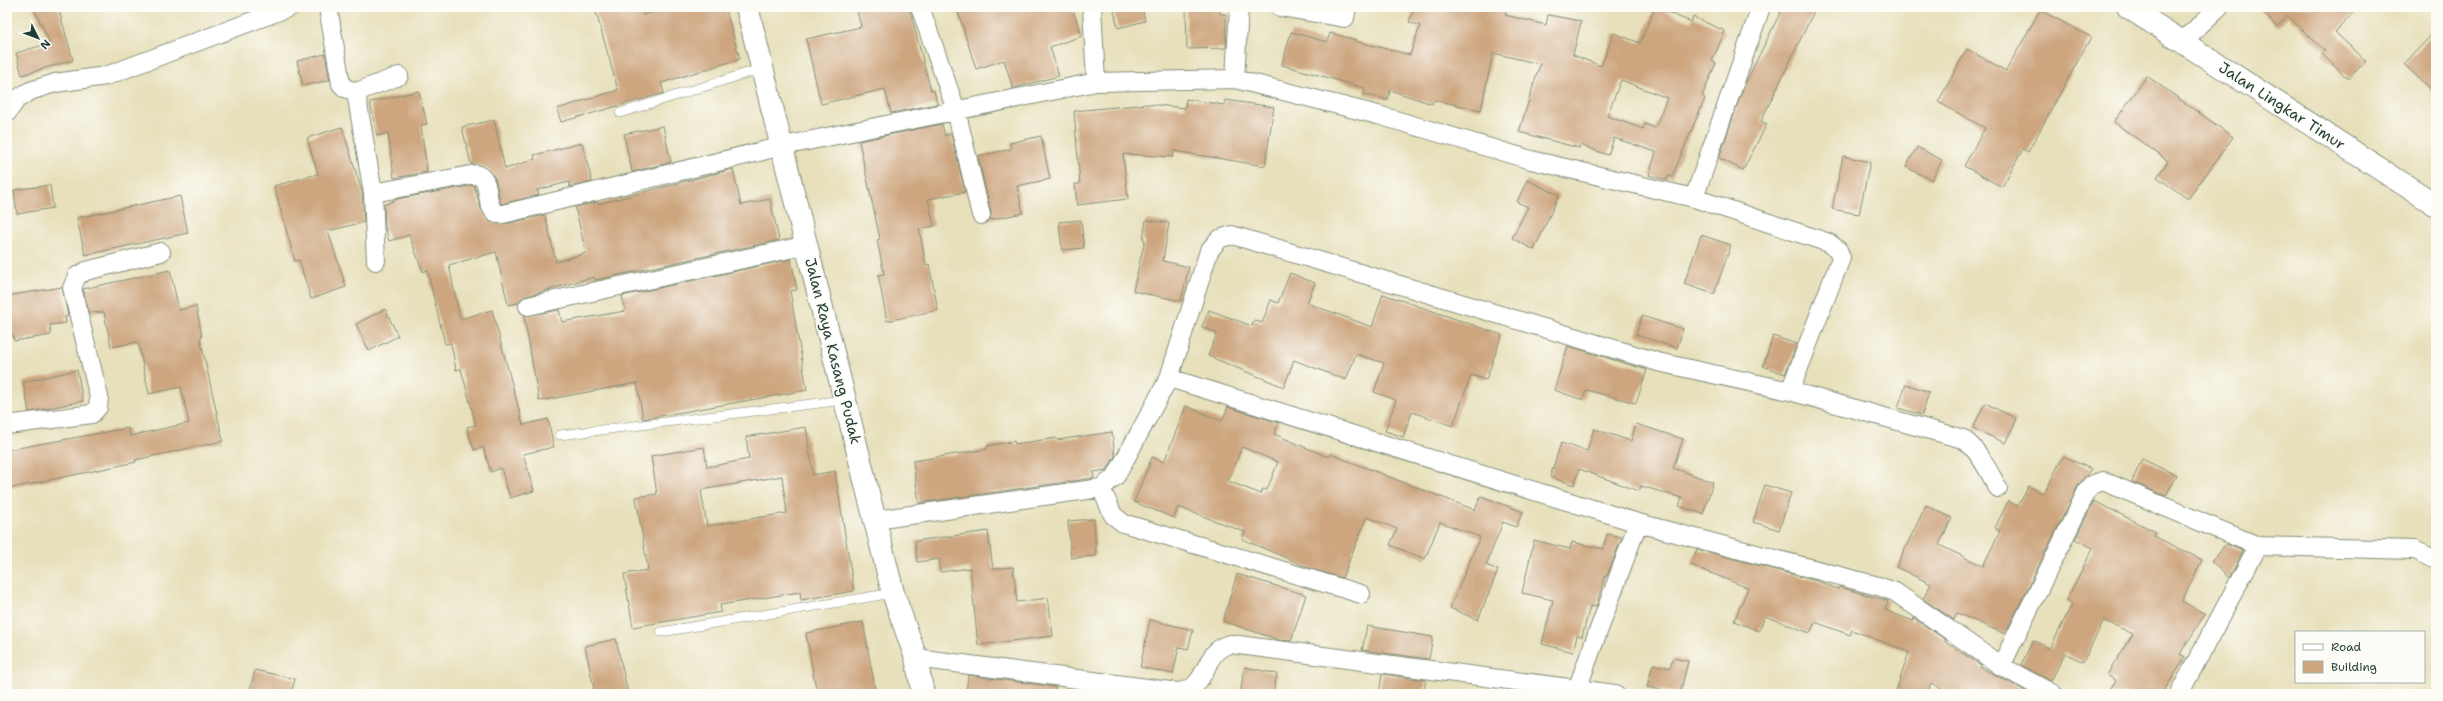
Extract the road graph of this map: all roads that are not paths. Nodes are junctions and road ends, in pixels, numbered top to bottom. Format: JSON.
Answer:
{"nodes":[{"id":1,"x":290,"y":7,"type":"edge"},
{"id":2,"x":328,"y":7,"type":"edge"},
{"id":3,"x":747,"y":7,"type":"edge"},
{"id":4,"x":920,"y":7,"type":"edge"},
{"id":5,"x":1092,"y":7,"type":"edge"},
{"id":6,"x":1239,"y":7,"type":"edge"},
{"id":7,"x":1280,"y":7,"type":"edge"},
{"id":8,"x":1347,"y":7,"type":"edge"},
{"id":9,"x":1761,"y":7,"type":"edge"},
{"id":10,"x":2128,"y":7,"type":"edge"},
{"id":11,"x":2219,"y":7,"type":"edge"},
{"id":12,"x":2182,"y":42,"type":"junction"},
{"id":13,"x":763,"y":68,"type":"junction"},
{"id":14,"x":399,"y":76,"type":"dead end"},
{"id":15,"x":1235,"y":79,"type":"junction"},
{"id":16,"x":1096,"y":82,"type":"junction"},
{"id":17,"x":356,"y":92,"type":"junction"},
{"id":18,"x":956,"y":110,"type":"junction"},
{"id":19,"x":7,"y":113,"type":"edge"},
{"id":20,"x":620,"y":113,"type":"dead end"},
{"id":21,"x":783,"y":146,"type":"junction"},
{"id":22,"x":373,"y":193,"type":"junction"},
{"id":23,"x":1694,"y":198,"type":"junction"},
{"id":24,"x":2436,"y":205,"type":"edge"},
{"id":25,"x":981,"y":215,"type":"dead end"},
{"id":26,"x":807,"y":245,"type":"junction"},
{"id":27,"x":160,"y":252,"type":"dead end"},
{"id":28,"x":376,"y":261,"type":"dead end"},
{"id":29,"x":528,"y":306,"type":"dead end"},
{"id":30,"x":1169,"y":378,"type":"junction"},
{"id":31,"x":1790,"y":391,"type":"junction"},
{"id":32,"x":844,"y":400,"type":"junction"},
{"id":33,"x":7,"y":425,"type":"edge"},
{"id":34,"x":560,"y":435,"type":"dead end"},
{"id":35,"x":1101,"y":488,"type":"junction"},
{"id":36,"x":1998,"y":488,"type":"dead end"},
{"id":37,"x":875,"y":520,"type":"junction"},
{"id":38,"x":1638,"y":523,"type":"junction"},
{"id":39,"x":2258,"y":546,"type":"junction"},
{"id":40,"x":2436,"y":560,"type":"edge"},
{"id":41,"x":893,"y":593,"type":"junction"},
{"id":42,"x":1361,"y":594,"type":"dead end"},
{"id":43,"x":661,"y":632,"type":"dead end"},
{"id":44,"x":916,"y":658,"type":"junction"},
{"id":45,"x":2002,"y":666,"type":"junction"},
{"id":46,"x":1577,"y":689,"type":"junction"},
{"id":47,"x":923,"y":694,"type":"edge"},
{"id":48,"x":1615,"y":694,"type":"edge"},
{"id":49,"x":2053,"y":694,"type":"edge"},
{"id":50,"x":2179,"y":694,"type":"edge"}],
"edges":[{"from":1,"to":19,"type":"street"},
{"from":2,"to":17,"type":"street"},
{"from":3,"to":13,"type":"main road","name":"Jalan Raya Kasang Pudak"},
{"from":4,"to":18,"type":"street"},
{"from":5,"to":16,"type":"street"},
{"from":6,"to":15,"type":"street"},
{"from":7,"to":8,"type":"street"},
{"from":9,"to":23,"type":"street"},
{"from":10,"to":12,"type":"main road","name":"Jalan Lingkar Timur"},
{"from":11,"to":12,"type":"street"},
{"from":12,"to":24,"type":"main road","name":"Jalan Lingkar Timur"},
{"from":13,"to":20,"type":"lane"},
{"from":13,"to":21,"type":"main road","name":"Jalan Raya Kasang Pudak"},
{"from":14,"to":17,"type":"street"},
{"from":15,"to":16,"type":"street"},
{"from":15,"to":23,"type":"street"},
{"from":16,"to":18,"type":"street"},
{"from":17,"to":22,"type":"street"},
{"from":18,"to":21,"type":"street"},
{"from":18,"to":25,"type":"street"},
{"from":21,"to":22,"type":"street"},
{"from":21,"to":26,"type":"main road","name":"Jalan Raya Kasang Pudak"},
{"from":22,"to":28,"type":"street"},
{"from":23,"to":31,"type":"street"},
{"from":26,"to":29,"type":"street"},
{"from":26,"to":32,"type":"main road","name":"Jalan Raya Kasang Pudak"},
{"from":27,"to":33,"type":"street"},
{"from":30,"to":31,"type":"street"},
{"from":30,"to":35,"type":"street"},
{"from":30,"to":38,"type":"street"},
{"from":31,"to":36,"type":"street"},
{"from":32,"to":34,"type":"lane"},
{"from":32,"to":37,"type":"main road","name":"Jalan Raya Kasang Pudak"},
{"from":35,"to":37,"type":"street"},
{"from":35,"to":42,"type":"street"},
{"from":37,"to":41,"type":"main road","name":"Jalan Raya Kasang Pudak"},
{"from":38,"to":45,"type":"street"},
{"from":38,"to":46,"type":"street"},
{"from":39,"to":40,"type":"street"},
{"from":39,"to":45,"type":"street"},
{"from":39,"to":50,"type":"street"},
{"from":41,"to":43,"type":"lane"},
{"from":41,"to":44,"type":"main road","name":"Jalan Raya Kasang Pudak"},
{"from":44,"to":46,"type":"street"},
{"from":44,"to":47,"type":"main road","name":"Jalan Raya Kasang Pudak"},
{"from":45,"to":49,"type":"street"},
{"from":46,"to":48,"type":"street"}]}
